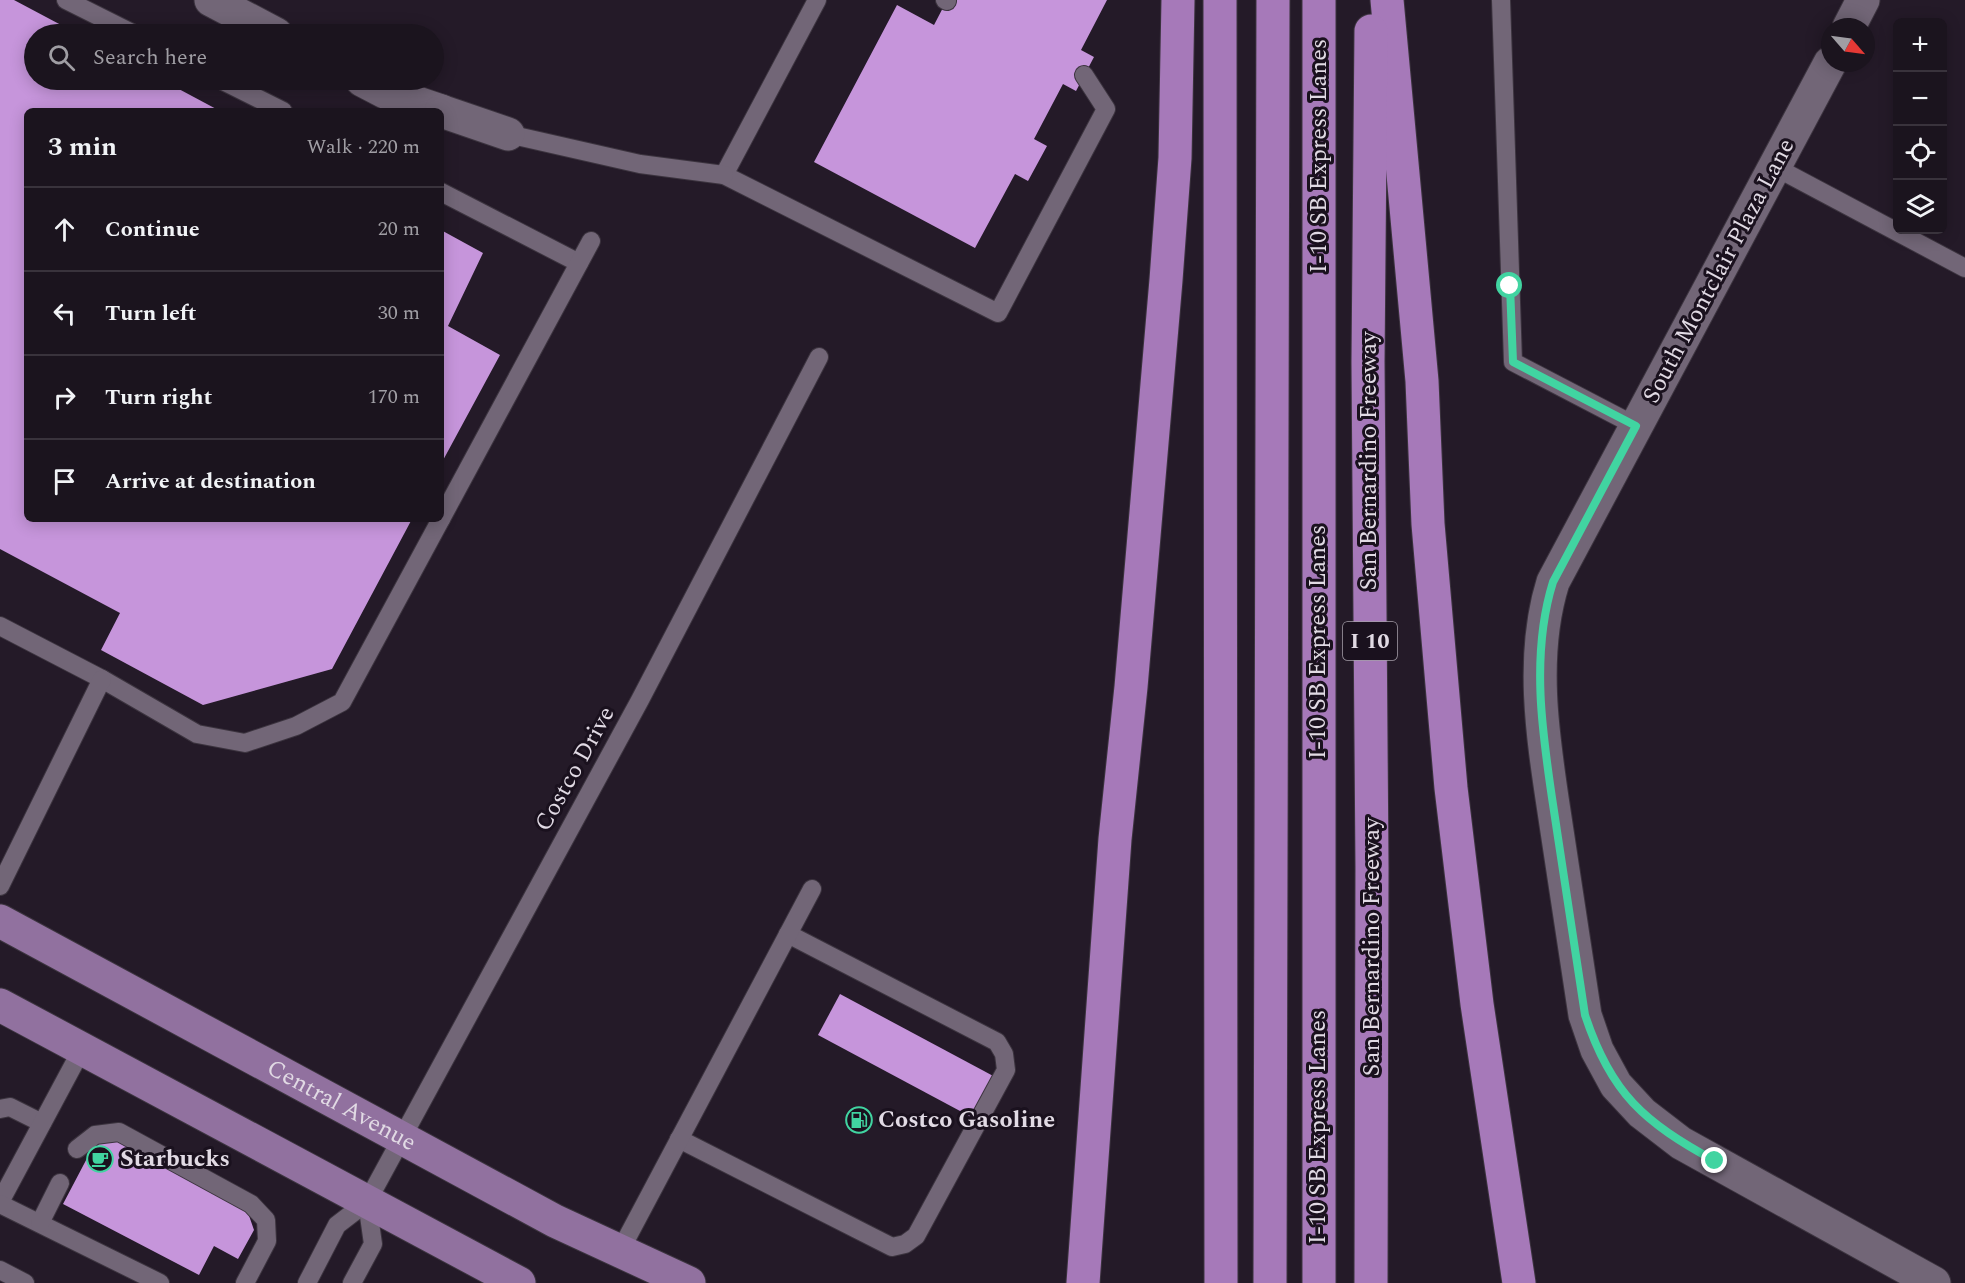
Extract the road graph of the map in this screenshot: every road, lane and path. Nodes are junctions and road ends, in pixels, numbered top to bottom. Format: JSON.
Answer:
{"nodes":[{"id":1,"x":66,"y":0,"type":"edge"},
{"id":2,"x":211,"y":0,"type":"edge"},
{"id":3,"x":817,"y":0,"type":"edge"},
{"id":4,"x":1179,"y":0,"type":"edge"},
{"id":5,"x":1220,"y":0,"type":"edge"},
{"id":6,"x":1273,"y":0,"type":"edge"},
{"id":7,"x":1319,"y":0,"type":"edge"},
{"id":8,"x":1372,"y":0,"type":"edge"},
{"id":9,"x":1387,"y":0,"type":"edge"},
{"id":10,"x":1501,"y":0,"type":"edge"},
{"id":11,"x":1863,"y":0,"type":"edge"},
{"id":12,"x":1854,"y":18,"type":"edge"},
{"id":13,"x":114,"y":24,"type":"edge"},
{"id":14,"x":257,"y":24,"type":"edge"},
{"id":15,"x":1825,"y":72,"type":"edge"},
{"id":16,"x":1084,"y":75,"type":"dead end"},
{"id":17,"x":241,"y":90,"type":"edge"},
{"id":18,"x":381,"y":90,"type":"edge"},
{"id":19,"x":277,"y":108,"type":"edge"},
{"id":20,"x":432,"y":108,"type":"edge"},
{"id":21,"x":444,"y":112,"type":"edge"},
{"id":22,"x":508,"y":134,"type":"joint"},
{"id":23,"x":1775,"y":167,"type":"junction"},
{"id":24,"x":724,"y":175,"type":"junction"},
{"id":25,"x":444,"y":194,"type":"edge"},
{"id":26,"x":591,"y":241,"type":"dead end"},
{"id":27,"x":579,"y":263,"type":"junction"},
{"id":28,"x":1965,"y":268,"type":"edge"},
{"id":29,"x":819,"y":357,"type":"dead end"},
{"id":30,"x":1636,"y":426,"type":"junction"},
{"id":31,"x":444,"y":513,"type":"edge"},
{"id":32,"x":439,"y":522,"type":"edge"},
{"id":33,"x":0,"y":626,"type":"edge"},
{"id":34,"x":102,"y":679,"type":"junction"},
{"id":35,"x":0,"y":886,"type":"edge"},
{"id":36,"x":812,"y":889,"type":"dead end"},
{"id":37,"x":0,"y":921,"type":"edge"},
{"id":38,"x":788,"y":934,"type":"junction"},
{"id":39,"x":0,"y":1005,"type":"edge"},
{"id":40,"x":83,"y":1047,"type":"junction"},
{"id":41,"x":0,"y":1109,"type":"edge"},
{"id":42,"x":42,"y":1123,"type":"junction"},
{"id":43,"x":400,"y":1138,"type":"junction"},
{"id":44,"x":679,"y":1139,"type":"junction"},
{"id":45,"x":77,"y":1149,"type":"dead end"},
{"id":46,"x":60,"y":1183,"type":"dead end"},
{"id":47,"x":368,"y":1202,"type":"junction"},
{"id":48,"x":0,"y":1203,"type":"edge"},
{"id":49,"x":40,"y":1223,"type":"junction"},
{"id":50,"x":620,"y":1251,"type":"junction"},
{"id":51,"x":0,"y":1270,"type":"edge"},
{"id":52,"x":25,"y":1283,"type":"edge"},
{"id":53,"x":160,"y":1283,"type":"edge"},
{"id":54,"x":244,"y":1283,"type":"edge"},
{"id":55,"x":307,"y":1283,"type":"edge"},
{"id":56,"x":352,"y":1283,"type":"edge"},
{"id":57,"x":519,"y":1283,"type":"edge"},
{"id":58,"x":689,"y":1283,"type":"edge"},
{"id":59,"x":1083,"y":1283,"type":"edge"},
{"id":60,"x":1221,"y":1283,"type":"edge"},
{"id":61,"x":1270,"y":1283,"type":"edge"},
{"id":62,"x":1319,"y":1283,"type":"edge"},
{"id":63,"x":1371,"y":1283,"type":"edge"},
{"id":64,"x":1519,"y":1283,"type":"edge"},
{"id":65,"x":1934,"y":1283,"type":"edge"}],
"edges":[{"from":1,"to":13,"type":"lane"},
{"from":2,"to":14,"type":"street"},
{"from":3,"to":24,"type":"lane"},
{"from":4,"to":59,"type":"highway"},
{"from":5,"to":60,"type":"highway"},
{"from":6,"to":61,"type":"highway","name":"I-10 SB Express Lanes"},
{"from":7,"to":62,"type":"highway","name":"I-10 SB Express Lanes"},
{"from":8,"to":63,"type":"highway","name":"San Bernardino Freeway","number":"I 10"},
{"from":9,"to":64,"type":"highway"},
{"from":10,"to":30,"type":"lane"},
{"from":11,"to":12,"type":"street"},
{"from":15,"to":23,"type":"street","name":"South Montclair Plaza Lane"},
{"from":16,"to":24,"type":"lane"},
{"from":17,"to":19,"type":"lane"},
{"from":18,"to":20,"type":"street"},
{"from":21,"to":22,"type":"street"},
{"from":22,"to":24,"type":"lane"},
{"from":23,"to":28,"type":"lane"},
{"from":23,"to":30,"type":"street","name":"South Montclair Plaza Lane"},
{"from":25,"to":27,"type":"lane"},
{"from":26,"to":27,"type":"lane"},
{"from":27,"to":31,"type":"lane"},
{"from":29,"to":43,"type":"lane","name":"Costco Drive"},
{"from":30,"to":65,"type":"street","name":"South Montclair Plaza Lane"},
{"from":32,"to":34,"type":"lane"},
{"from":33,"to":34,"type":"lane"},
{"from":34,"to":35,"type":"lane"},
{"from":36,"to":38,"type":"lane"},
{"from":37,"to":43,"type":"main road","name":"Central Avenue"},
{"from":38,"to":44,"type":"lane"},
{"from":38,"to":44,"type":"lane"},
{"from":39,"to":40,"type":"main road"},
{"from":40,"to":42,"type":"lane"},
{"from":40,"to":47,"type":"main road"},
{"from":41,"to":42,"type":"lane"},
{"from":42,"to":48,"type":"lane"},
{"from":43,"to":47,"type":"lane","name":"Costco Drive"},
{"from":43,"to":50,"type":"main road","name":"Central Avenue"},
{"from":44,"to":50,"type":"lane"},
{"from":45,"to":54,"type":"lane"},
{"from":46,"to":49,"type":"lane"},
{"from":47,"to":55,"type":"lane"},
{"from":47,"to":56,"type":"lane"},
{"from":47,"to":57,"type":"main road"},
{"from":48,"to":49,"type":"lane"},
{"from":49,"to":53,"type":"lane"},
{"from":50,"to":58,"type":"main road","name":"Central Avenue"},
{"from":51,"to":52,"type":"lane"}]}
